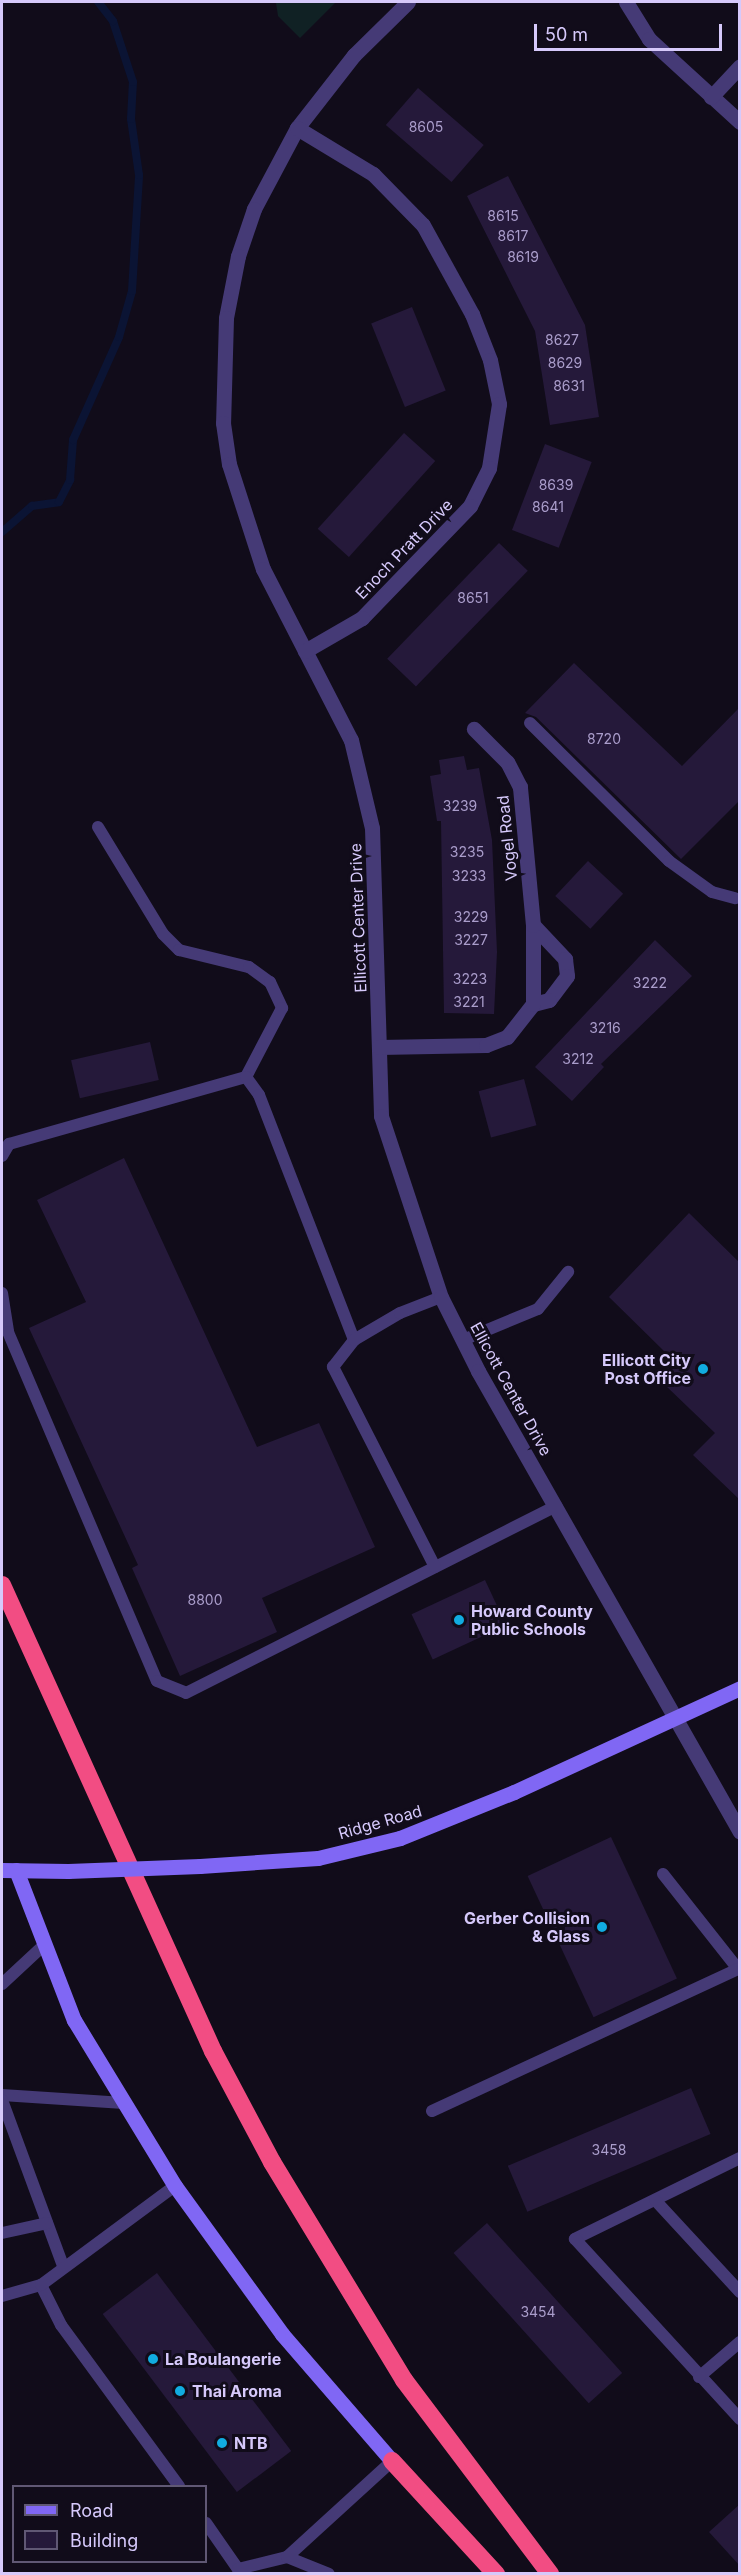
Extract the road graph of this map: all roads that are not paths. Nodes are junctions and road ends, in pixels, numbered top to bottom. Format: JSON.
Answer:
{"nodes":[{"id":1,"x":408,"y":2,"type":"edge"},
{"id":2,"x":626,"y":2,"type":"edge"},
{"id":3,"x":740,"y":66,"type":"edge"},
{"id":4,"x":711,"y":97,"type":"junction"},
{"id":5,"x":740,"y":122,"type":"edge"},
{"id":6,"x":297,"y":128,"type":"junction"},
{"id":7,"x":305,"y":651,"type":"junction"},
{"id":8,"x":530,"y":723,"type":"dead end"},
{"id":9,"x":474,"y":729,"type":"dead end"},
{"id":10,"x":98,"y":827,"type":"dead end"},
{"id":11,"x":735,"y":898,"type":"dead end"},
{"id":12,"x":533,"y":925,"type":"junction"},
{"id":13,"x":533,"y":1004,"type":"junction"},
{"id":14,"x":379,"y":1047,"type":"junction"},
{"id":15,"x":246,"y":1077,"type":"junction"},
{"id":16,"x":2,"y":1156,"type":"edge"},
{"id":17,"x":568,"y":1272,"type":"dead end"},
{"id":18,"x":2,"y":1293,"type":"edge"},
{"id":19,"x":441,"y":1297,"type":"junction"},
{"id":20,"x":354,"y":1340,"type":"junction"},
{"id":21,"x":463,"y":1340,"type":"junction"},
{"id":22,"x":557,"y":1506,"type":"junction"},
{"id":23,"x":435,"y":1567,"type":"junction"},
{"id":24,"x":2,"y":1585,"type":"edge"},
{"id":25,"x":740,"y":1688,"type":"edge"},
{"id":26,"x":676,"y":1718,"type":"junction"},
{"id":27,"x":740,"y":1832,"type":"edge"},
{"id":28,"x":9,"y":1870,"type":"edge"},
{"id":29,"x":663,"y":1874,"type":"dead end"},
{"id":30,"x":43,"y":1946,"type":"junction"},
{"id":31,"x":739,"y":1968,"type":"edge"},
{"id":32,"x":2,"y":1984,"type":"edge"},
{"id":33,"x":2,"y":2098,"type":"edge"},
{"id":34,"x":124,"y":2103,"type":"junction"},
{"id":35,"x":432,"y":2111,"type":"dead end"},
{"id":36,"x":740,"y":2158,"type":"edge"},
{"id":37,"x":175,"y":2186,"type":"junction"},
{"id":38,"x":655,"y":2200,"type":"junction"},
{"id":39,"x":47,"y":2223,"type":"junction"},
{"id":40,"x":2,"y":2233,"type":"edge"},
{"id":41,"x":63,"y":2266,"type":"junction"},
{"id":42,"x":41,"y":2285,"type":"junction"},
{"id":43,"x":740,"y":2292,"type":"edge"},
{"id":44,"x":2,"y":2296,"type":"edge"},
{"id":45,"x":740,"y":2342,"type":"edge"},
{"id":46,"x":699,"y":2377,"type":"junction"},
{"id":47,"x":740,"y":2419,"type":"edge"},
{"id":48,"x":392,"y":2461,"type":"junction"},
{"id":49,"x":178,"y":2485,"type":"edge"},
{"id":50,"x":207,"y":2524,"type":"edge"},
{"id":51,"x":287,"y":2557,"type":"junction"},
{"id":52,"x":329,"y":2574,"type":"edge"},
{"id":53,"x":496,"y":2574,"type":"edge"},
{"id":54,"x":550,"y":2574,"type":"edge"}],
"edges":[{"from":1,"to":6,"type":"street","name":"Ellicott Center Drive"},
{"from":2,"to":4,"type":"street"},
{"from":3,"to":4,"type":"street"},
{"from":4,"to":5,"type":"street"},
{"from":6,"to":7,"type":"street","name":"Ellicott Center Drive"},
{"from":6,"to":7,"type":"street","name":"Enoch Pratt Drive"},
{"from":7,"to":14,"type":"street","name":"Ellicott Center Drive"},
{"from":8,"to":11,"type":"lane"},
{"from":9,"to":12,"type":"street","name":"Vogel Road"},
{"from":10,"to":15,"type":"lane"},
{"from":12,"to":13,"type":"street","name":"Vogel Road"},
{"from":12,"to":13,"type":"street"},
{"from":13,"to":14,"type":"street"},
{"from":14,"to":19,"type":"street","name":"Ellicott Center Drive"},
{"from":15,"to":16,"type":"lane"},
{"from":15,"to":20,"type":"lane"},
{"from":17,"to":21,"type":"lane"},
{"from":18,"to":23,"type":"lane"},
{"from":19,"to":20,"type":"lane"},
{"from":19,"to":21,"type":"street","name":"Ellicott Center Drive"},
{"from":20,"to":23,"type":"lane"},
{"from":21,"to":22,"type":"street","name":"Ellicott Center Drive"},
{"from":22,"to":23,"type":"lane"},
{"from":22,"to":26,"type":"street","name":"Ellicott Center Drive"},
{"from":24,"to":54,"type":"highway"},
{"from":25,"to":26,"type":"street","name":"Ridge Road"},
{"from":26,"to":27,"type":"street","name":"Ellicott Center Drive"},
{"from":26,"to":28,"type":"street","name":"Ridge Road","bridge":true},
{"from":28,"to":30,"type":"street"},
{"from":29,"to":31,"type":"lane"},
{"from":30,"to":32,"type":"lane"},
{"from":30,"to":34,"type":"street"},
{"from":31,"to":35,"type":"lane"},
{"from":33,"to":34,"type":"lane"},
{"from":33,"to":39,"type":"lane"},
{"from":34,"to":37,"type":"street"},
{"from":36,"to":38,"type":"lane"},
{"from":37,"to":41,"type":"lane"},
{"from":37,"to":48,"type":"street"},
{"from":38,"to":43,"type":"lane"},
{"from":38,"to":46,"type":"lane"},
{"from":39,"to":40,"type":"lane"},
{"from":39,"to":41,"type":"lane"},
{"from":41,"to":42,"type":"lane"},
{"from":42,"to":44,"type":"lane"},
{"from":42,"to":49,"type":"lane"},
{"from":45,"to":46,"type":"lane"},
{"from":46,"to":47,"type":"lane"},
{"from":48,"to":51,"type":"lane"},
{"from":48,"to":53,"type":"highway"},
{"from":50,"to":51,"type":"lane"},
{"from":51,"to":52,"type":"lane"}]}
